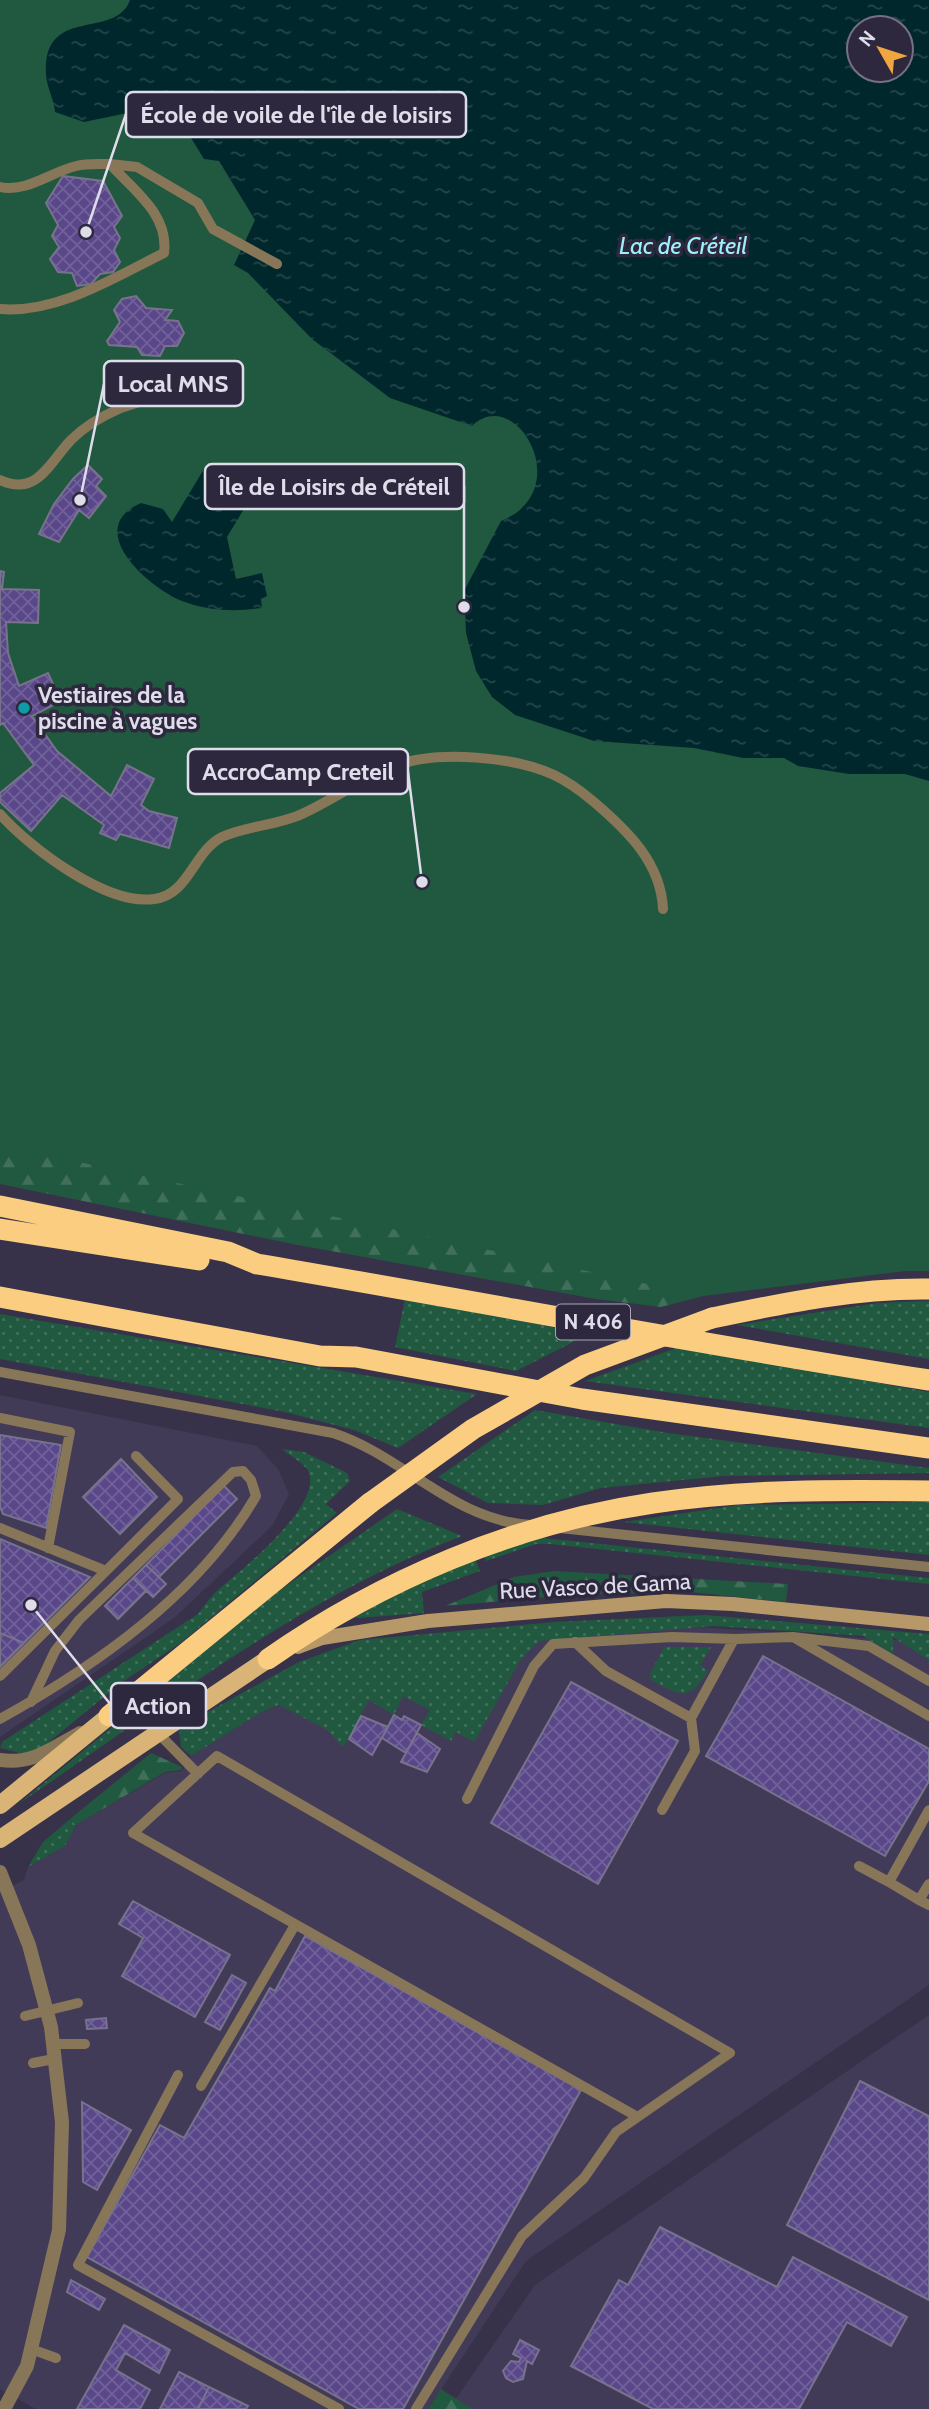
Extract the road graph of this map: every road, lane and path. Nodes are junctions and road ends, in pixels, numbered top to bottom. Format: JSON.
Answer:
{"nodes":[{"id":1,"x":110,"y":164,"type":"junction"},
{"id":2,"x":0,"y":187,"type":"edge"},
{"id":3,"x":277,"y":264,"type":"dead end"},
{"id":4,"x":0,"y":309,"type":"edge"},
{"id":5,"x":210,"y":387,"type":"dead end"},
{"id":6,"x":0,"y":480,"type":"edge"},
{"id":7,"x":0,"y":814,"type":"edge"},
{"id":8,"x":663,"y":909,"type":"dead end"},
{"id":9,"x":0,"y":1206,"type":"edge"},
{"id":10,"x":0,"y":1228,"type":"edge"},
{"id":11,"x":257,"y":1264,"type":"junction"},
{"id":12,"x":0,"y":1282,"type":"edge"},
{"id":13,"x":929,"y":1289,"type":"edge"},
{"id":14,"x":0,"y":1297,"type":"edge"},
{"id":15,"x":356,"y":1357,"type":"junction"},
{"id":16,"x":0,"y":1372,"type":"edge"},
{"id":17,"x":929,"y":1380,"type":"edge"},
{"id":18,"x":0,"y":1418,"type":"edge"},
{"id":19,"x":929,"y":1448,"type":"edge"},
{"id":20,"x":136,"y":1456,"type":"dead end"},
{"id":21,"x":929,"y":1491,"type":"edge"},
{"id":22,"x":549,"y":1526,"type":"junction"},
{"id":23,"x":0,"y":1528,"type":"edge"},
{"id":24,"x":48,"y":1548,"type":"junction"},
{"id":25,"x":929,"y":1567,"type":"edge"},
{"id":26,"x":106,"y":1571,"type":"junction"},
{"id":27,"x":929,"y":1624,"type":"edge"},
{"id":28,"x":793,"y":1637,"type":"junction"},
{"id":29,"x":734,"y":1639,"type":"junction"},
{"id":30,"x":575,"y":1642,"type":"junction"},
{"id":31,"x":268,"y":1658,"type":"junction"},
{"id":32,"x":0,"y":1676,"type":"edge"},
{"id":33,"x":929,"y":1681,"type":"edge"},
{"id":34,"x":31,"y":1702,"type":"junction"},
{"id":35,"x":109,"y":1716,"type":"junction"},
{"id":36,"x":929,"y":1716,"type":"edge"},
{"id":37,"x":691,"y":1718,"type":"junction"},
{"id":38,"x":0,"y":1719,"type":"edge"},
{"id":39,"x":156,"y":1732,"type":"junction"},
{"id":40,"x":0,"y":1760,"type":"edge"},
{"id":41,"x":198,"y":1774,"type":"junction"},
{"id":42,"x":467,"y":1799,"type":"dead end"},
{"id":43,"x":0,"y":1805,"type":"edge"},
{"id":44,"x":662,"y":1810,"type":"dead end"},
{"id":45,"x":929,"y":1810,"type":"edge"},
{"id":46,"x":0,"y":1839,"type":"edge"},
{"id":47,"x":859,"y":1866,"type":"dead end"},
{"id":48,"x":0,"y":1872,"type":"edge"},
{"id":49,"x":889,"y":1882,"type":"junction"},
{"id":50,"x":929,"y":1884,"type":"edge"},
{"id":51,"x":924,"y":1903,"type":"edge"},
{"id":52,"x":295,"y":1924,"type":"junction"},
{"id":53,"x":78,"y":2003,"type":"dead end"},
{"id":54,"x":46,"y":2011,"type":"junction"},
{"id":55,"x":25,"y":2017,"type":"dead end"},
{"id":56,"x":85,"y":2044,"type":"dead end"},
{"id":57,"x":54,"y":2052,"type":"junction"},
{"id":58,"x":33,"y":2063,"type":"dead end"},
{"id":59,"x":178,"y":2075,"type":"dead end"},
{"id":60,"x":201,"y":2087,"type":"dead end"},
{"id":61,"x":636,"y":2116,"type":"junction"},
{"id":62,"x":31,"y":2349,"type":"junction"},
{"id":63,"x":56,"y":2358,"type":"dead end"},
{"id":64,"x":4,"y":2409,"type":"edge"},
{"id":65,"x":339,"y":2409,"type":"edge"},
{"id":66,"x":416,"y":2409,"type":"edge"}],
"edges":[{"from":1,"to":2,"type":"lane"},
{"from":1,"to":3,"type":"lane"},
{"from":1,"to":4,"type":"lane"},
{"from":5,"to":6,"type":"lane"},
{"from":7,"to":8,"type":"lane"},
{"from":9,"to":11,"type":"highway","number":"N 406"},
{"from":10,"to":11,"type":"highway"},
{"from":11,"to":17,"type":"highway","number":"N 406"},
{"from":12,"to":15,"type":"highway"},
{"from":13,"to":35,"type":"highway","bridge":true},
{"from":14,"to":15,"type":"highway"},
{"from":15,"to":19,"type":"highway"},
{"from":16,"to":22,"type":"lane"},
{"from":18,"to":24,"type":"lane"},
{"from":20,"to":26,"type":"lane"},
{"from":21,"to":22,"type":"highway"},
{"from":22,"to":25,"type":"lane"},
{"from":22,"to":31,"type":"highway"},
{"from":23,"to":24,"type":"lane"},
{"from":24,"to":26,"type":"lane"},
{"from":26,"to":32,"type":"lane"},
{"from":27,"to":31,"type":"street","name":"Rue Vasco de Gama"},
{"from":28,"to":29,"type":"lane"},
{"from":28,"to":33,"type":"lane"},
{"from":28,"to":36,"type":"lane"},
{"from":29,"to":30,"type":"lane"},
{"from":29,"to":37,"type":"lane"},
{"from":30,"to":37,"type":"lane"},
{"from":30,"to":42,"type":"lane"},
{"from":31,"to":39,"type":"main road"},
{"from":34,"to":34,"type":"lane"},
{"from":34,"to":38,"type":"lane"},
{"from":35,"to":40,"type":"street"},
{"from":35,"to":43,"type":"main road"},
{"from":37,"to":44,"type":"lane"},
{"from":39,"to":41,"type":"lane"},
{"from":39,"to":46,"type":"main road"},
{"from":41,"to":52,"type":"lane"},
{"from":41,"to":61,"type":"lane"},
{"from":45,"to":49,"type":"lane"},
{"from":47,"to":49,"type":"lane"},
{"from":48,"to":54,"type":"street"},
{"from":49,"to":51,"type":"lane"},
{"from":50,"to":51,"type":"lane"},
{"from":52,"to":60,"type":"lane"},
{"from":52,"to":61,"type":"lane"},
{"from":53,"to":54,"type":"lane"},
{"from":54,"to":55,"type":"lane"},
{"from":54,"to":57,"type":"street"},
{"from":56,"to":57,"type":"lane"},
{"from":57,"to":58,"type":"lane"},
{"from":57,"to":62,"type":"street"},
{"from":59,"to":65,"type":"lane"},
{"from":61,"to":66,"type":"lane"},
{"from":62,"to":63,"type":"lane"},
{"from":62,"to":64,"type":"street"}]}
